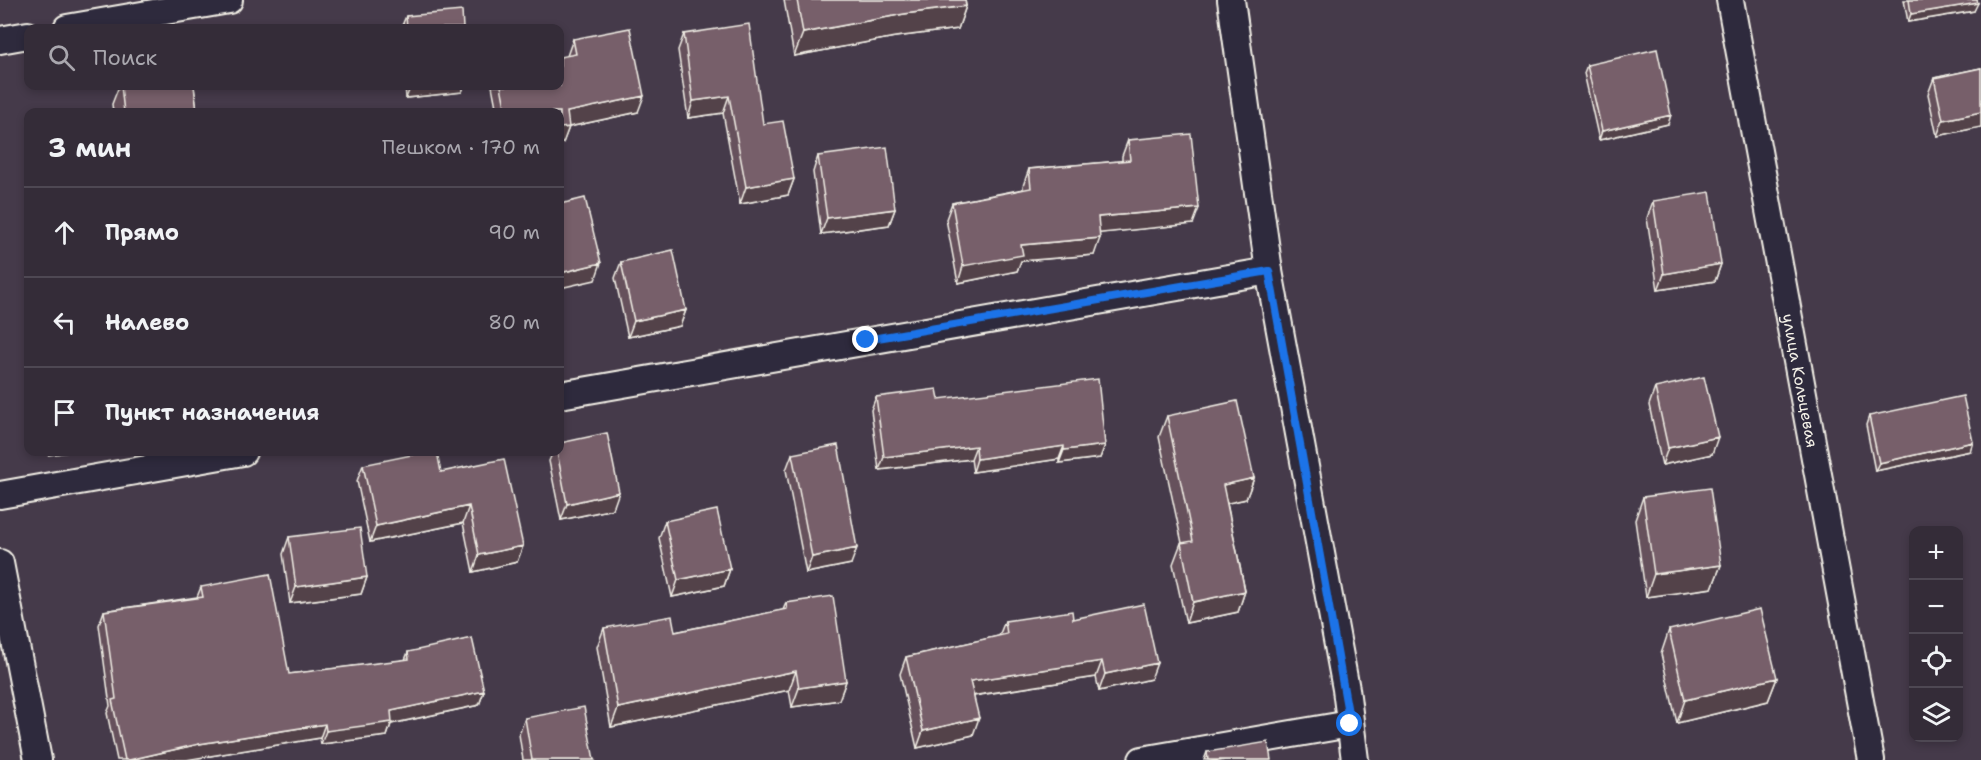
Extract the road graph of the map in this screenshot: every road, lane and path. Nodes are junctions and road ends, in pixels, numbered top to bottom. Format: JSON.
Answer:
{"nodes":[{"id":1,"x":229,"y":0,"type":"edge"},
{"id":2,"x":1231,"y":0,"type":"edge"},
{"id":3,"x":1730,"y":0,"type":"edge"},
{"id":4,"x":90,"y":24,"type":"edge"},
{"id":5,"x":24,"y":36,"type":"edge"},
{"id":6,"x":0,"y":40,"type":"edge"},
{"id":7,"x":1269,"y":271,"type":"junction"},
{"id":8,"x":564,"y":394,"type":"edge"},
{"id":9,"x":220,"y":456,"type":"edge"},
{"id":10,"x":0,"y":495,"type":"edge"},
{"id":11,"x":0,"y":562,"type":"edge"},
{"id":12,"x":1350,"y":724,"type":"junction"},
{"id":13,"x":38,"y":760,"type":"edge"},
{"id":14,"x":1142,"y":760,"type":"edge"},
{"id":15,"x":1355,"y":760,"type":"edge"},
{"id":16,"x":1871,"y":760,"type":"edge"}],
"edges":[{"from":1,"to":4,"type":"street"},
{"from":2,"to":7,"type":"street"},
{"from":3,"to":16,"type":"street","name":"улица Кольцевая"},
{"from":5,"to":6,"type":"street"},
{"from":7,"to":8,"type":"street"},
{"from":7,"to":12,"type":"street"},
{"from":9,"to":10,"type":"street"},
{"from":11,"to":13,"type":"street"},
{"from":12,"to":14,"type":"street"},
{"from":12,"to":15,"type":"street"}]}
